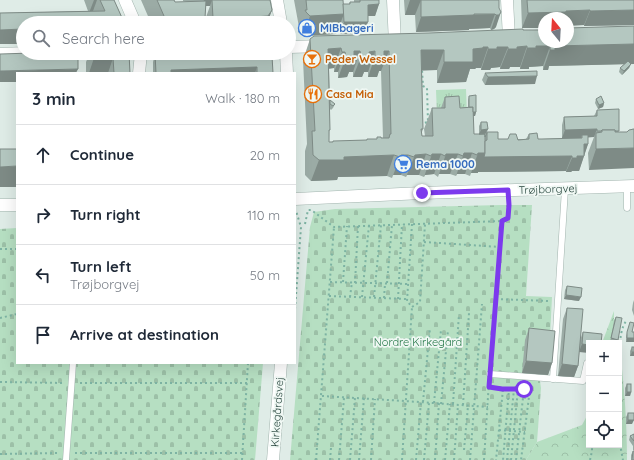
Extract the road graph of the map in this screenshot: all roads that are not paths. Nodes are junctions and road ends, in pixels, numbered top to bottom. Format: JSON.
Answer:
{"nodes":[{"id":1,"x":125,"y":0,"type":"edge"},
{"id":2,"x":277,"y":0,"type":"edge"},
{"id":3,"x":393,"y":0,"type":"edge"},
{"id":4,"x":507,"y":0,"type":"edge"},
{"id":5,"x":132,"y":16,"type":"edge"},
{"id":6,"x":280,"y":16,"type":"edge"},
{"id":7,"x":509,"y":38,"type":"junction"},
{"id":8,"x":523,"y":38,"type":"edge"},
{"id":9,"x":495,"y":39,"type":"edge"},
{"id":10,"x":408,"y":43,"type":"edge"},
{"id":11,"x":332,"y":45,"type":"edge"},
{"id":12,"x":296,"y":47,"type":"edge"},
{"id":13,"x":16,"y":53,"type":"edge"},
{"id":14,"x":0,"y":54,"type":"edge"},
{"id":15,"x":140,"y":60,"type":"edge"},
{"id":16,"x":286,"y":60,"type":"edge"},
{"id":17,"x":139,"y":72,"type":"edge"},
{"id":18,"x":287,"y":72,"type":"edge"},
{"id":19,"x":630,"y":187,"type":"edge"},
{"id":20,"x":565,"y":189,"type":"junction"},
{"id":21,"x":296,"y":199,"type":"edge"},
{"id":22,"x":0,"y":205,"type":"edge"},
{"id":23,"x":16,"y":205,"type":"edge"},
{"id":24,"x":627,"y":208,"type":"dead end"},
{"id":25,"x":73,"y":364,"type":"edge"},
{"id":26,"x":281,"y":364,"type":"edge"},
{"id":27,"x":586,"y":368,"type":"edge"},
{"id":28,"x":490,"y":374,"type":"road end"},
{"id":29,"x":553,"y":379,"type":"junction"},
{"id":30,"x":66,"y":457,"type":"edge"},
{"id":31,"x":273,"y":460,"type":"edge"}],
"edges":[{"from":1,"to":5,"type":"street"},
{"from":2,"to":6,"type":"street"},
{"from":3,"to":10,"type":"street"},
{"from":4,"to":7,"type":"street"},
{"from":7,"to":8,"type":"street"},
{"from":7,"to":9,"type":"street"},
{"from":11,"to":12,"type":"street"},
{"from":13,"to":14,"type":"street"},
{"from":15,"to":17,"type":"street"},
{"from":16,"to":18,"type":"street"},
{"from":19,"to":20,"type":"street","name":"Trøjborgvej"},
{"from":19,"to":24,"type":"lane"},
{"from":20,"to":21,"type":"street","name":"Trøjborgvej"},
{"from":20,"to":29,"type":"lane"},
{"from":22,"to":23,"type":"street"},
{"from":25,"to":30,"type":"lane"},
{"from":26,"to":31,"type":"street","name":"Kirkegårdsvej"},
{"from":27,"to":29,"type":"lane"},
{"from":28,"to":29,"type":"lane"}]}
